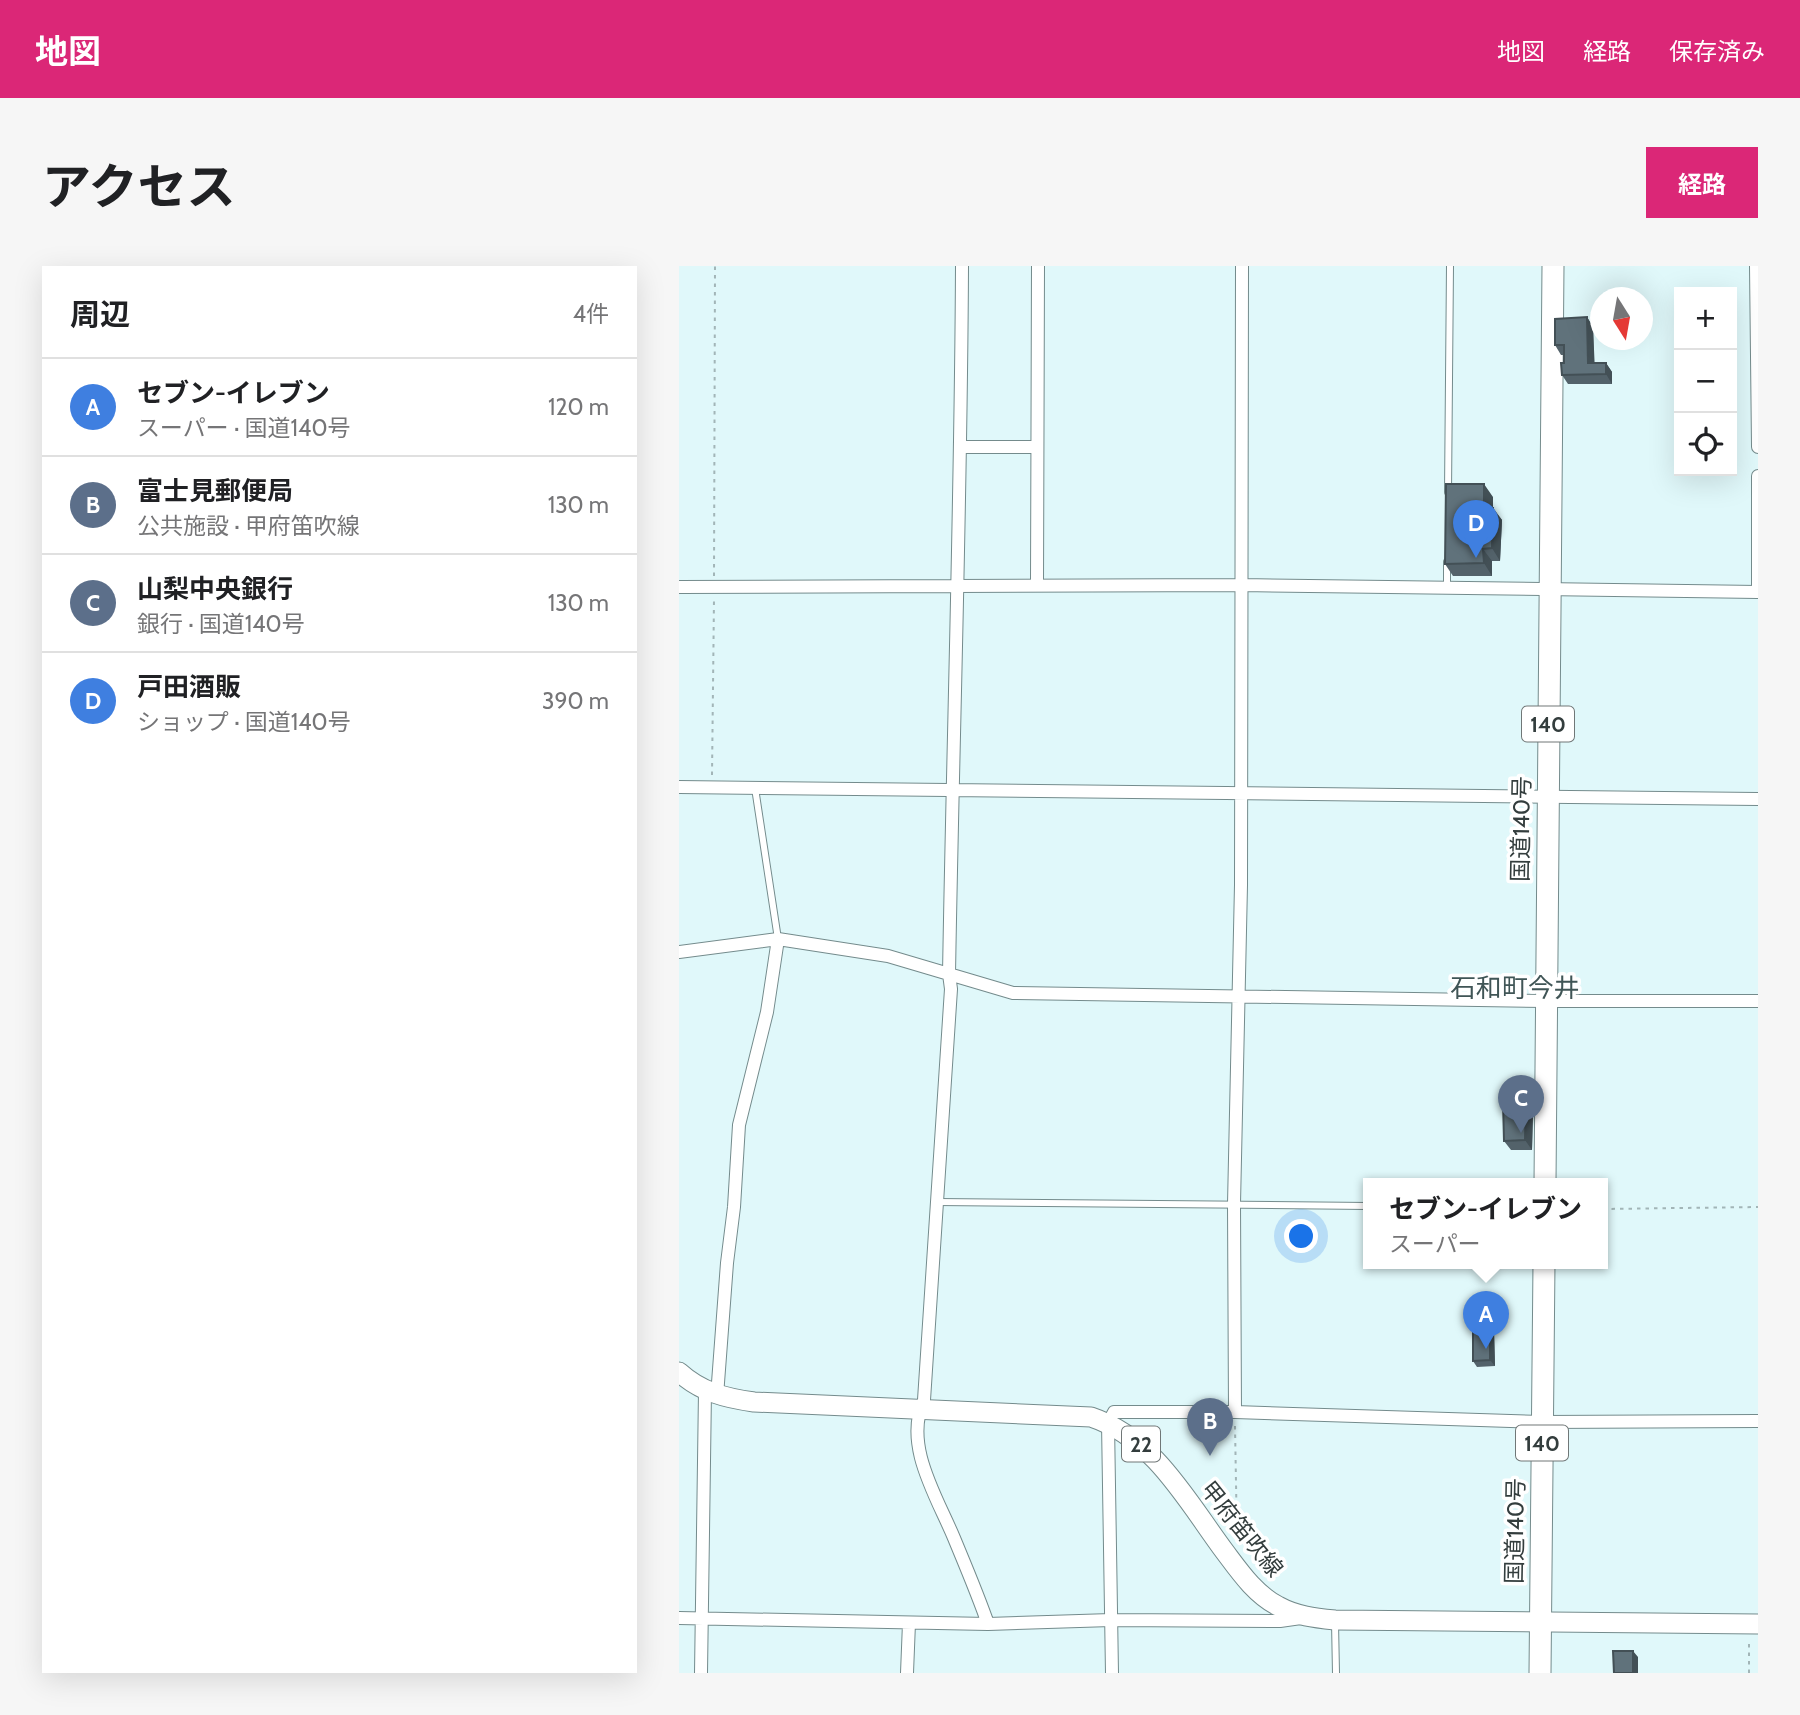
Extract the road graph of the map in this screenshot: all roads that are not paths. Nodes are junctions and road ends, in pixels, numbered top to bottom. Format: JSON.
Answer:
{"nodes":[{"id":1,"x":962,"y":266,"type":"edge"},
{"id":2,"x":1038,"y":266,"type":"edge"},
{"id":3,"x":1242,"y":266,"type":"edge"},
{"id":4,"x":1450,"y":266,"type":"edge"},
{"id":5,"x":1553,"y":266,"type":"edge"},
{"id":6,"x":1756,"y":266,"type":"edge"},
{"id":7,"x":962,"y":447,"type":"junction"},
{"id":8,"x":1038,"y":447,"type":"junction"},
{"id":9,"x":1758,"y":447,"type":"edge"},
{"id":10,"x":1758,"y":475,"type":"edge"},
{"id":11,"x":1448,"y":494,"type":"edge"},
{"id":12,"x":1447,"y":548,"type":"edge"},
{"id":13,"x":1037,"y":584,"type":"junction"},
{"id":14,"x":1242,"y":585,"type":"junction"},
{"id":15,"x":679,"y":586,"type":"edge"},
{"id":16,"x":958,"y":586,"type":"junction"},
{"id":17,"x":1447,"y":588,"type":"junction"},
{"id":18,"x":1550,"y":590,"type":"junction"},
{"id":19,"x":1758,"y":592,"type":"edge"},
{"id":20,"x":679,"y":787,"type":"edge"},
{"id":21,"x":755,"y":788,"type":"junction"},
{"id":22,"x":952,"y":790,"type":"junction"},
{"id":23,"x":1240,"y":793,"type":"junction"},
{"id":24,"x":1548,"y":796,"type":"junction"},
{"id":25,"x":1758,"y":799,"type":"edge"},
{"id":26,"x":778,"y":939,"type":"junction"},
{"id":27,"x":679,"y":952,"type":"edge"},
{"id":28,"x":949,"y":974,"type":"junction"},
{"id":29,"x":1238,"y":996,"type":"junction"},
{"id":30,"x":1546,"y":1001,"type":"junction"},
{"id":31,"x":1758,"y":1001,"type":"edge"},
{"id":32,"x":1545,"y":1178,"type":"edge"},
{"id":33,"x":937,"y":1202,"type":"junction"},
{"id":34,"x":1234,"y":1204,"type":"junction"},
{"id":35,"x":1363,"y":1206,"type":"edge"},
{"id":36,"x":1544,"y":1269,"type":"edge"},
{"id":37,"x":679,"y":1372,"type":"edge"},
{"id":38,"x":711,"y":1393,"type":"junction"},
{"id":39,"x":919,"y":1410,"type":"junction"},
{"id":40,"x":1235,"y":1412,"type":"junction"},
{"id":41,"x":1758,"y":1421,"type":"edge"},
{"id":42,"x":1542,"y":1422,"type":"junction"},
{"id":43,"x":1108,"y":1423,"type":"junction"},
{"id":44,"x":679,"y":1618,"type":"edge"},
{"id":45,"x":701,"y":1618,"type":"junction"},
{"id":46,"x":1307,"y":1618,"type":"junction"},
{"id":47,"x":1111,"y":1620,"type":"junction"},
{"id":48,"x":1335,"y":1620,"type":"junction"},
{"id":49,"x":1540,"y":1622,"type":"junction"},
{"id":50,"x":909,"y":1623,"type":"junction"},
{"id":51,"x":988,"y":1624,"type":"junction"},
{"id":52,"x":1754,"y":1624,"type":"edge"},
{"id":53,"x":701,"y":1673,"type":"edge"},
{"id":54,"x":907,"y":1673,"type":"edge"},
{"id":55,"x":1112,"y":1673,"type":"edge"},
{"id":56,"x":1336,"y":1673,"type":"edge"},
{"id":57,"x":1540,"y":1673,"type":"edge"}],
"edges":[{"from":1,"to":7,"type":"street"},
{"from":2,"to":8,"type":"street"},
{"from":3,"to":14,"type":"street"},
{"from":4,"to":11,"type":"lane"},
{"from":5,"to":18,"type":"highway","name":"国道140号","number":"140"},
{"from":6,"to":9,"type":"street"},
{"from":7,"to":8,"type":"street"},
{"from":7,"to":16,"type":"street"},
{"from":8,"to":13,"type":"street"},
{"from":10,"to":19,"type":"street"},
{"from":12,"to":17,"type":"lane"},
{"from":13,"to":14,"type":"street"},
{"from":13,"to":16,"type":"street"},
{"from":14,"to":17,"type":"street"},
{"from":14,"to":23,"type":"street"},
{"from":15,"to":16,"type":"street"},
{"from":16,"to":22,"type":"street"},
{"from":17,"to":18,"type":"street"},
{"from":18,"to":19,"type":"street"},
{"from":18,"to":24,"type":"highway","name":"国道140号","number":"140"},
{"from":20,"to":21,"type":"street"},
{"from":21,"to":22,"type":"street"},
{"from":21,"to":26,"type":"lane"},
{"from":22,"to":23,"type":"street"},
{"from":22,"to":28,"type":"street"},
{"from":23,"to":24,"type":"street"},
{"from":23,"to":29,"type":"street"},
{"from":24,"to":25,"type":"street"},
{"from":24,"to":30,"type":"highway","name":"国道140号","number":"140"},
{"from":26,"to":27,"type":"street"},
{"from":26,"to":28,"type":"street"},
{"from":26,"to":38,"type":"street"},
{"from":28,"to":29,"type":"street"},
{"from":28,"to":33,"type":"street"},
{"from":29,"to":30,"type":"street"},
{"from":29,"to":34,"type":"street"},
{"from":30,"to":31,"type":"street"},
{"from":30,"to":32,"type":"highway","name":"国道140号","number":"140"},
{"from":33,"to":34,"type":"lane"},
{"from":33,"to":39,"type":"street"},
{"from":34,"to":35,"type":"lane"},
{"from":34,"to":40,"type":"street"},
{"from":36,"to":42,"type":"highway","name":"国道140号","number":"140"},
{"from":37,"to":38,"type":"main road","name":"甲府笛吹線","number":"22"},
{"from":38,"to":39,"type":"main road","name":"甲府笛吹線","number":"22"},
{"from":38,"to":45,"type":"street"},
{"from":39,"to":43,"type":"main road","name":"甲府笛吹線","number":"22"},
{"from":39,"to":51,"type":"street"},
{"from":40,"to":42,"type":"street"},
{"from":40,"to":43,"type":"street"},
{"from":41,"to":42,"type":"street"},
{"from":42,"to":49,"type":"highway","name":"国道140号","number":"140"},
{"from":43,"to":46,"type":"main road","name":"甲府笛吹線","number":"22"},
{"from":43,"to":47,"type":"street"},
{"from":44,"to":45,"type":"street"},
{"from":45,"to":50,"type":"street"},
{"from":45,"to":53,"type":"street"},
{"from":46,"to":47,"type":"street"},
{"from":46,"to":48,"type":"main road","name":"甲府笛吹線","number":"22"},
{"from":47,"to":51,"type":"street"},
{"from":47,"to":55,"type":"street"},
{"from":48,"to":49,"type":"main road","name":"甲府笛吹線","number":"22"},
{"from":48,"to":56,"type":"lane"},
{"from":49,"to":52,"type":"main road","name":"甲府笛吹線","number":"22"},
{"from":49,"to":57,"type":"highway","name":"国道140号","number":"140"},
{"from":50,"to":51,"type":"street"},
{"from":50,"to":54,"type":"street"}]}
